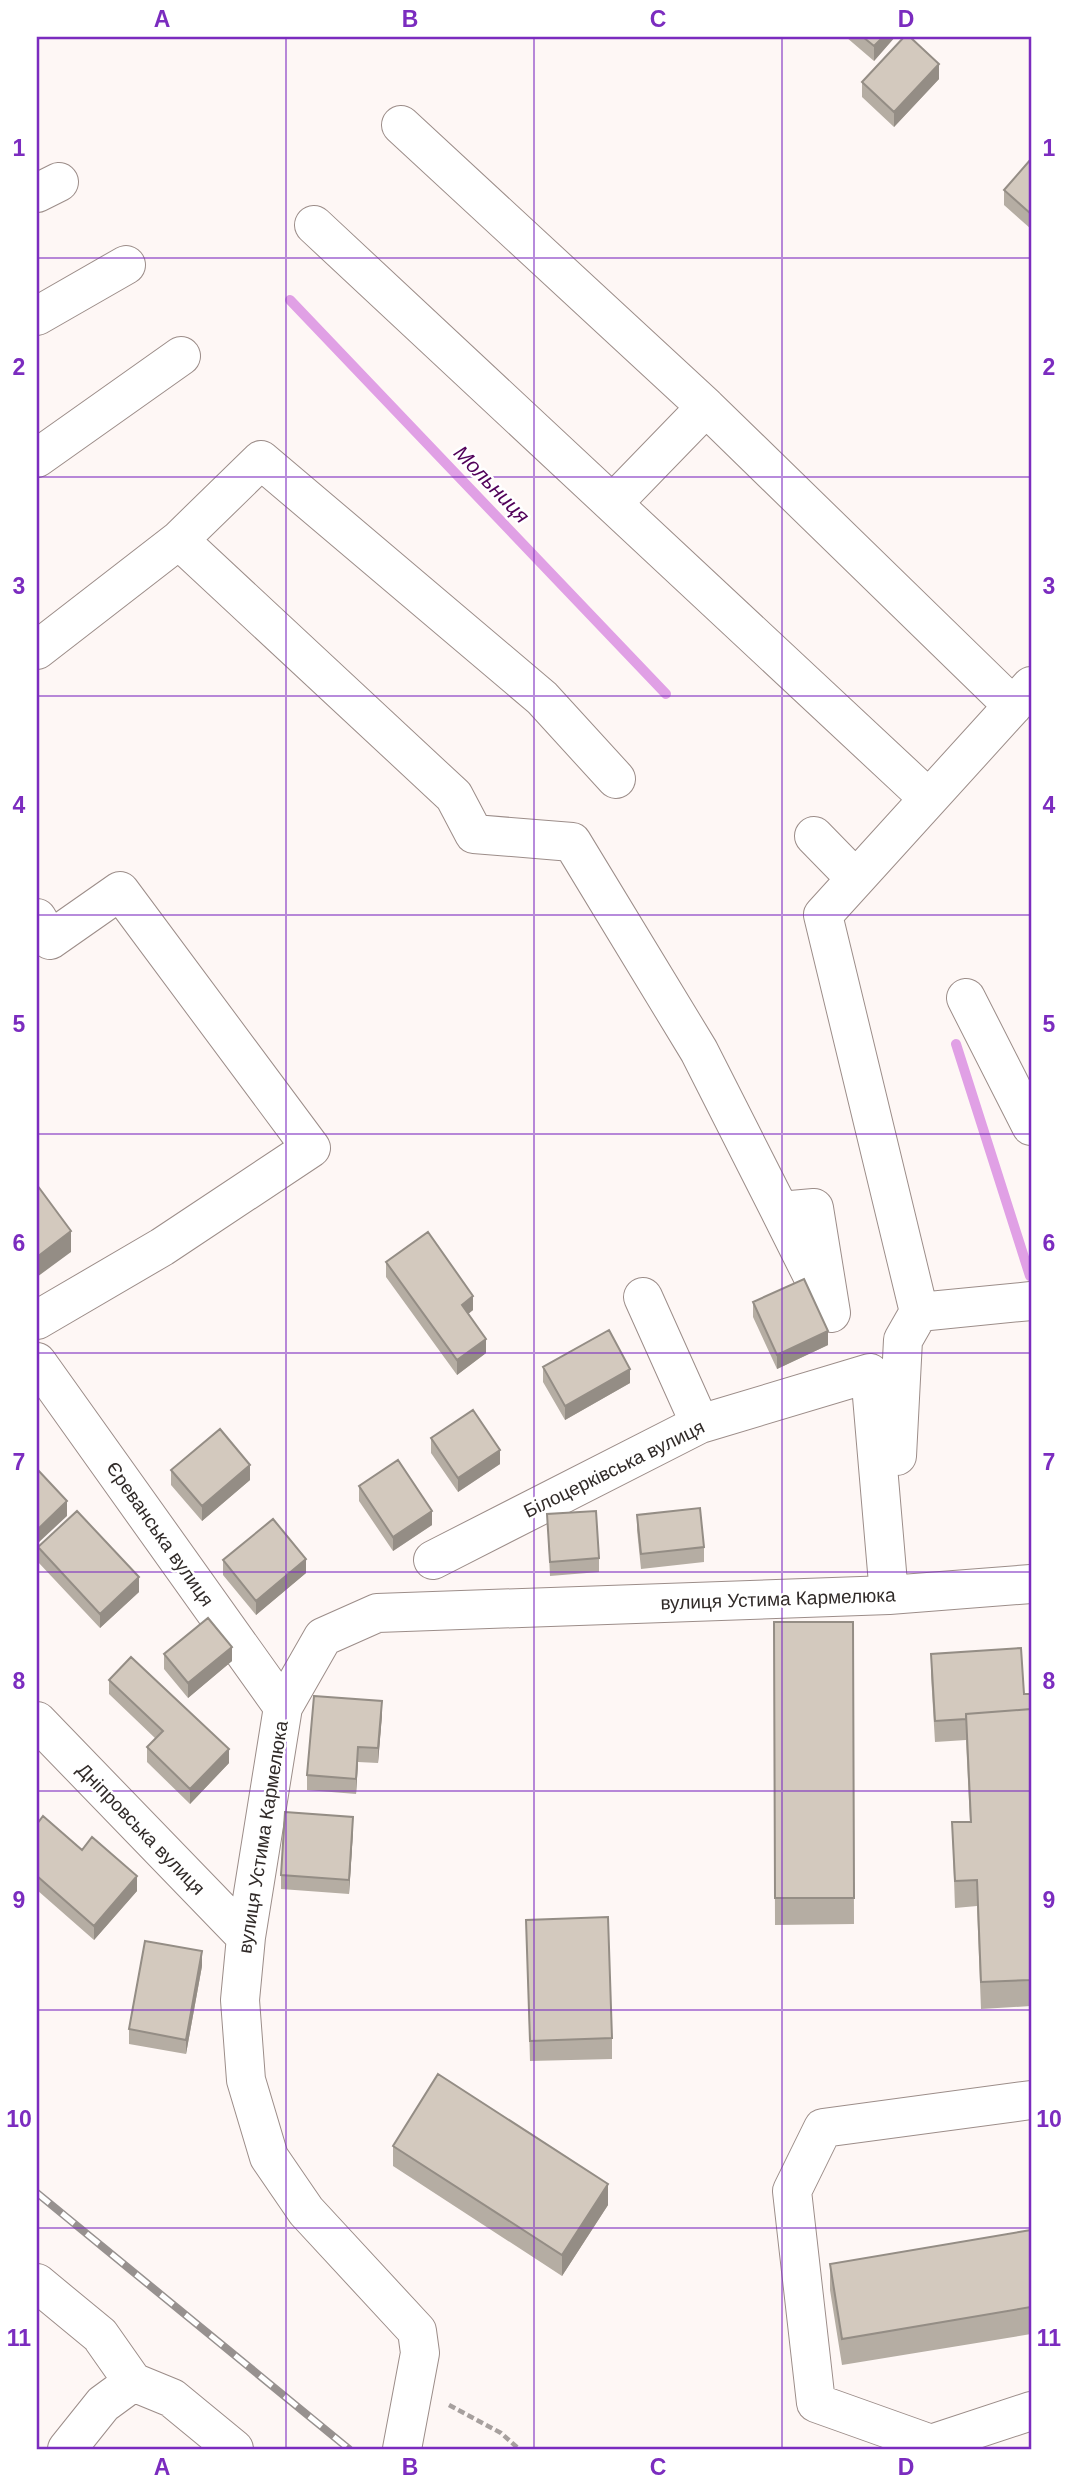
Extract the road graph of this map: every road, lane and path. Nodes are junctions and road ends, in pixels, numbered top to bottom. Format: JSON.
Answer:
{"nodes":[{"id":1,"x":401,"y":125,"type":"dead end"},
{"id":2,"x":314,"y":225,"type":"dead end"},
{"id":3,"x":126,"y":265,"type":"dead end"},
{"id":4,"x":37,"y":316,"type":"edge"},
{"id":5,"x":181,"y":356,"type":"dead end"},
{"id":6,"x":706,"y":407,"type":"junction"},
{"id":7,"x":37,"y":458,"type":"edge"},
{"id":8,"x":613,"y":503,"type":"junction"},
{"id":9,"x":179,"y":540,"type":"junction"},
{"id":10,"x":37,"y":650,"type":"edge"},
{"id":11,"x":1022,"y":696,"type":"edge"},
{"id":12,"x":616,"y":779,"type":"dead end"},
{"id":13,"x":928,"y":798,"type":"junction"},
{"id":14,"x":814,"y":836,"type":"dead end"},
{"id":15,"x":856,"y":878,"type":"junction"},
{"id":16,"x":37,"y":918,"type":"edge"},
{"id":17,"x":966,"y":998,"type":"dead end"},
{"id":18,"x":1031,"y":1126,"type":"edge"},
{"id":19,"x":780,"y":1211,"type":"dead end"},
{"id":20,"x":643,"y":1297,"type":"dead end"},
{"id":21,"x":1031,"y":1301,"type":"edge"},
{"id":22,"x":919,"y":1312,"type":"junction"},
{"id":23,"x":37,"y":1320,"type":"edge"},
{"id":24,"x":37,"y":1362,"type":"edge"},
{"id":25,"x":700,"y":1424,"type":"junction"},
{"id":26,"x":433,"y":1560,"type":"dead end"},
{"id":27,"x":1031,"y":1584,"type":"edge"},
{"id":28,"x":889,"y":1595,"type":"junction"},
{"id":29,"x":283,"y":1707,"type":"junction"},
{"id":30,"x":37,"y":1721,"type":"edge"},
{"id":31,"x":246,"y":1937,"type":"junction"},
{"id":32,"x":1031,"y":2099,"type":"edge"},
{"id":33,"x":37,"y":2283,"type":"edge"},
{"id":34,"x":133,"y":2382,"type":"junction"},
{"id":35,"x":414,"y":2386,"type":"junction"},
{"id":36,"x":1031,"y":2411,"type":"edge"},
{"id":37,"x":67,"y":2449,"type":"edge"},
{"id":38,"x":234,"y":2449,"type":"edge"},
{"id":39,"x":402,"y":2449,"type":"edge"},
{"id":40,"x":519,"y":2449,"type":"edge"}],
"edges":[{"from":1,"to":6,"type":"street"},
{"from":2,"to":8,"type":"street"},
{"from":3,"to":4,"type":"street"},
{"from":5,"to":7,"type":"street"},
{"from":6,"to":8,"type":"street"},
{"from":6,"to":11,"type":"street"},
{"from":8,"to":13,"type":"street"},
{"from":9,"to":10,"type":"street"},
{"from":9,"to":12,"type":"street"},
{"from":9,"to":19,"type":"street"},
{"from":11,"to":13,"type":"street"},
{"from":13,"to":15,"type":"street"},
{"from":14,"to":15,"type":"street"},
{"from":15,"to":22,"type":"street"},
{"from":16,"to":23,"type":"street"},
{"from":17,"to":18,"type":"street"},
{"from":20,"to":25,"type":"street"},
{"from":21,"to":22,"type":"street"},
{"from":22,"to":28,"type":"street"},
{"from":24,"to":29,"type":"street","name":"Єреванська вулиця"},
{"from":25,"to":26,"type":"street","name":"Білоцерківська вулиця"},
{"from":25,"to":28,"type":"street","name":"Білоцерківська вулиця"},
{"from":27,"to":28,"type":"street","name":"вулиця Устима Кармелюка"},
{"from":28,"to":29,"type":"street","name":"вулиця Устима Кармелюка"},
{"from":29,"to":31,"type":"street","name":"вулиця Устима Кармелюка"},
{"from":30,"to":31,"type":"street","name":"Дніпровська вулиця"},
{"from":31,"to":35,"type":"street","name":"вулиця Устима Кармелюка"},
{"from":32,"to":36,"type":"street"},
{"from":33,"to":34,"type":"street"},
{"from":34,"to":37,"type":"street"},
{"from":34,"to":38,"type":"street"},
{"from":35,"to":39,"type":"street","name":"вулиця Устима Кармелюка"},
{"from":35,"to":40,"type":"path"}]}
